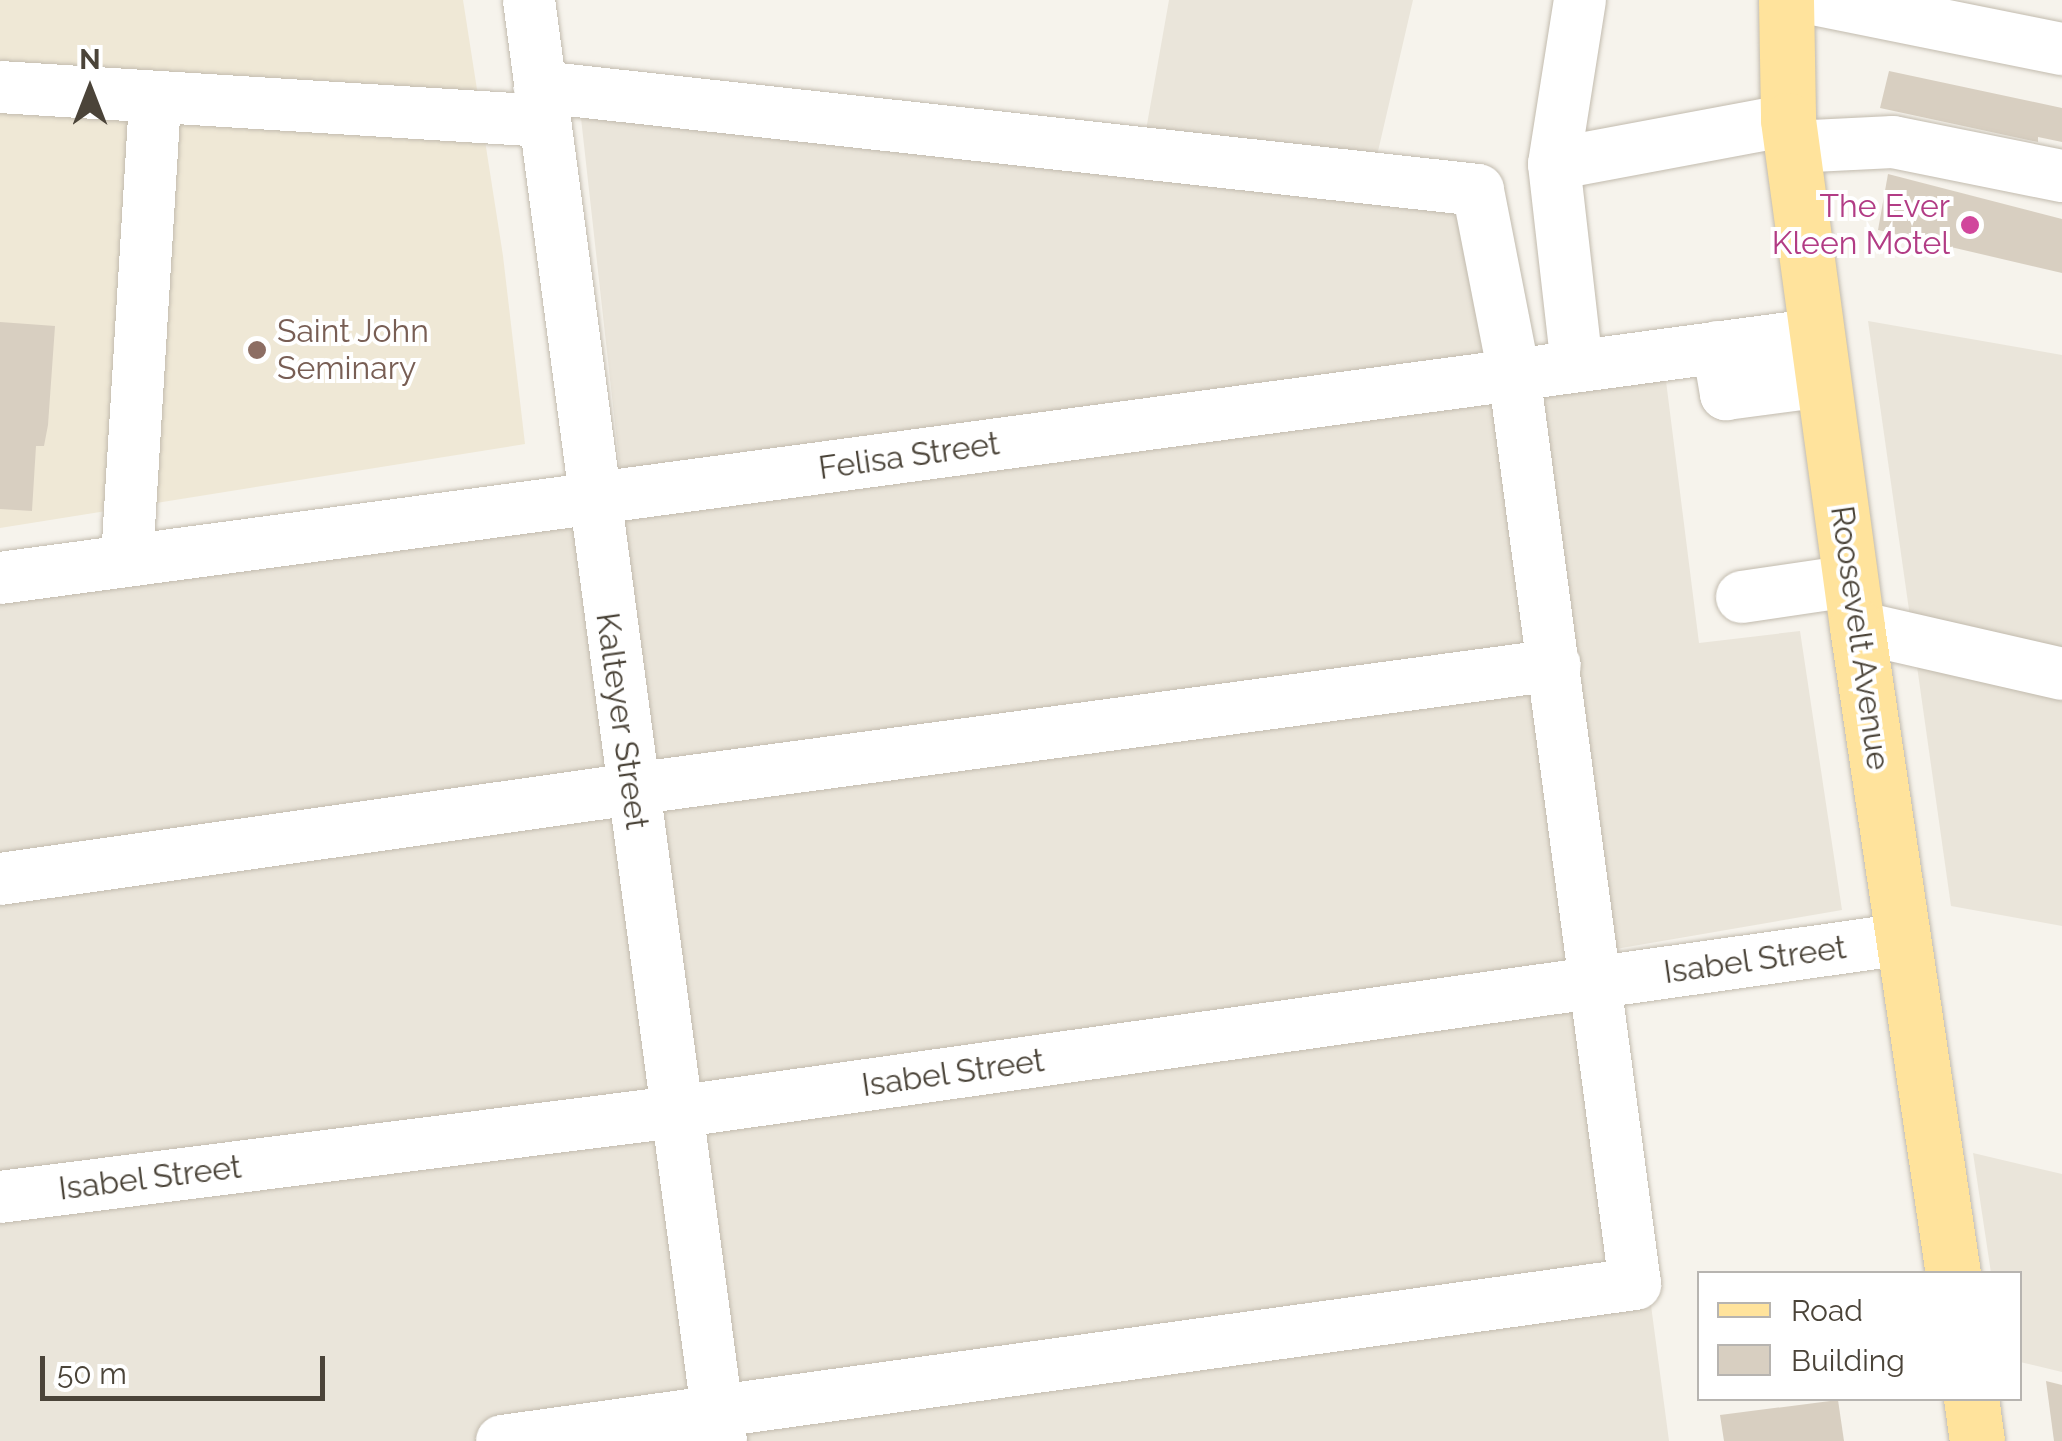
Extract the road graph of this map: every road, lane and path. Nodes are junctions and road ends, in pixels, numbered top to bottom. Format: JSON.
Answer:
{"nodes":[{"id":1,"x":529,"y":0,"type":"edge"},
{"id":2,"x":1580,"y":0,"type":"edge"},
{"id":3,"x":1786,"y":0,"type":"edge"},
{"id":4,"x":1818,"y":0,"type":"edge"},
{"id":5,"x":2062,"y":49,"type":"edge"},
{"id":6,"x":0,"y":88,"type":"edge"},
{"id":7,"x":155,"y":97,"type":"junction"},
{"id":8,"x":542,"y":104,"type":"junction"},
{"id":9,"x":1790,"y":133,"type":"junction"},
{"id":10,"x":1554,"y":164,"type":"junction"},
{"id":11,"x":2062,"y":176,"type":"edge"},
{"id":12,"x":1821,"y":358,"type":"junction"},
{"id":13,"x":1577,"y":366,"type":"junction"},
{"id":14,"x":1514,"y":374,"type":"junction"},
{"id":15,"x":592,"y":498,"type":"junction"},
{"id":16,"x":127,"y":559,"type":"junction"},
{"id":17,"x":0,"y":578,"type":"edge"},
{"id":18,"x":1742,"y":597,"type":"dead end"},
{"id":19,"x":1854,"y":604,"type":"junction"},
{"id":20,"x":1555,"y":665,"type":"junction"},
{"id":21,"x":2062,"y":674,"type":"edge"},
{"id":22,"x":632,"y":789,"type":"junction"},
{"id":23,"x":0,"y":880,"type":"edge"},
{"id":24,"x":1904,"y":939,"type":"junction"},
{"id":25,"x":1595,"y":984,"type":"junction"},
{"id":26,"x":676,"y":1112,"type":"junction"},
{"id":27,"x":0,"y":1197,"type":"edge"},
{"id":28,"x":1952,"y":1271,"type":"edge"},
{"id":29,"x":1970,"y":1401,"type":"edge"},
{"id":30,"x":719,"y":1427,"type":"edge"},
{"id":31,"x":502,"y":1441,"type":"edge"},
{"id":32,"x":1977,"y":1441,"type":"edge"}],
"edges":[{"from":1,"to":8,"type":"street","name":"Kalteyer Street"},
{"from":2,"to":10,"type":"street"},
{"from":3,"to":9,"type":"main road","name":"Roosevelt Avenue"},
{"from":4,"to":5,"type":"street"},
{"from":6,"to":7,"type":"street"},
{"from":7,"to":8,"type":"street"},
{"from":7,"to":16,"type":"street"},
{"from":8,"to":14,"type":"street"},
{"from":8,"to":15,"type":"street","name":"Kalteyer Street"},
{"from":9,"to":10,"type":"street"},
{"from":9,"to":11,"type":"street"},
{"from":9,"to":12,"type":"main road","name":"Roosevelt Avenue"},
{"from":10,"to":13,"type":"street"},
{"from":12,"to":13,"type":"street","name":"Felisa Street"},
{"from":12,"to":19,"type":"main road","name":"Roosevelt Avenue"},
{"from":13,"to":14,"type":"street","name":"Felisa Street"},
{"from":14,"to":15,"type":"street","name":"Felisa Street"},
{"from":14,"to":20,"type":"street"},
{"from":15,"to":16,"type":"street","name":"Felisa Street"},
{"from":15,"to":22,"type":"street","name":"Kalteyer Street"},
{"from":16,"to":17,"type":"street","name":"Felisa Street"},
{"from":18,"to":19,"type":"street"},
{"from":19,"to":21,"type":"street"},
{"from":19,"to":24,"type":"main road","name":"Roosevelt Avenue"},
{"from":20,"to":22,"type":"street"},
{"from":20,"to":25,"type":"street"},
{"from":22,"to":23,"type":"street"},
{"from":22,"to":26,"type":"street","name":"Kalteyer Street"},
{"from":24,"to":25,"type":"street","name":"Isabel Street"},
{"from":24,"to":28,"type":"main road","name":"Roosevelt Avenue"},
{"from":25,"to":26,"type":"street","name":"Isabel Street"},
{"from":25,"to":30,"type":"street"},
{"from":26,"to":27,"type":"street","name":"Isabel Street"},
{"from":26,"to":30,"type":"street","name":"Kalteyer Street"},
{"from":29,"to":32,"type":"main road"},
{"from":30,"to":31,"type":"street"}]}
